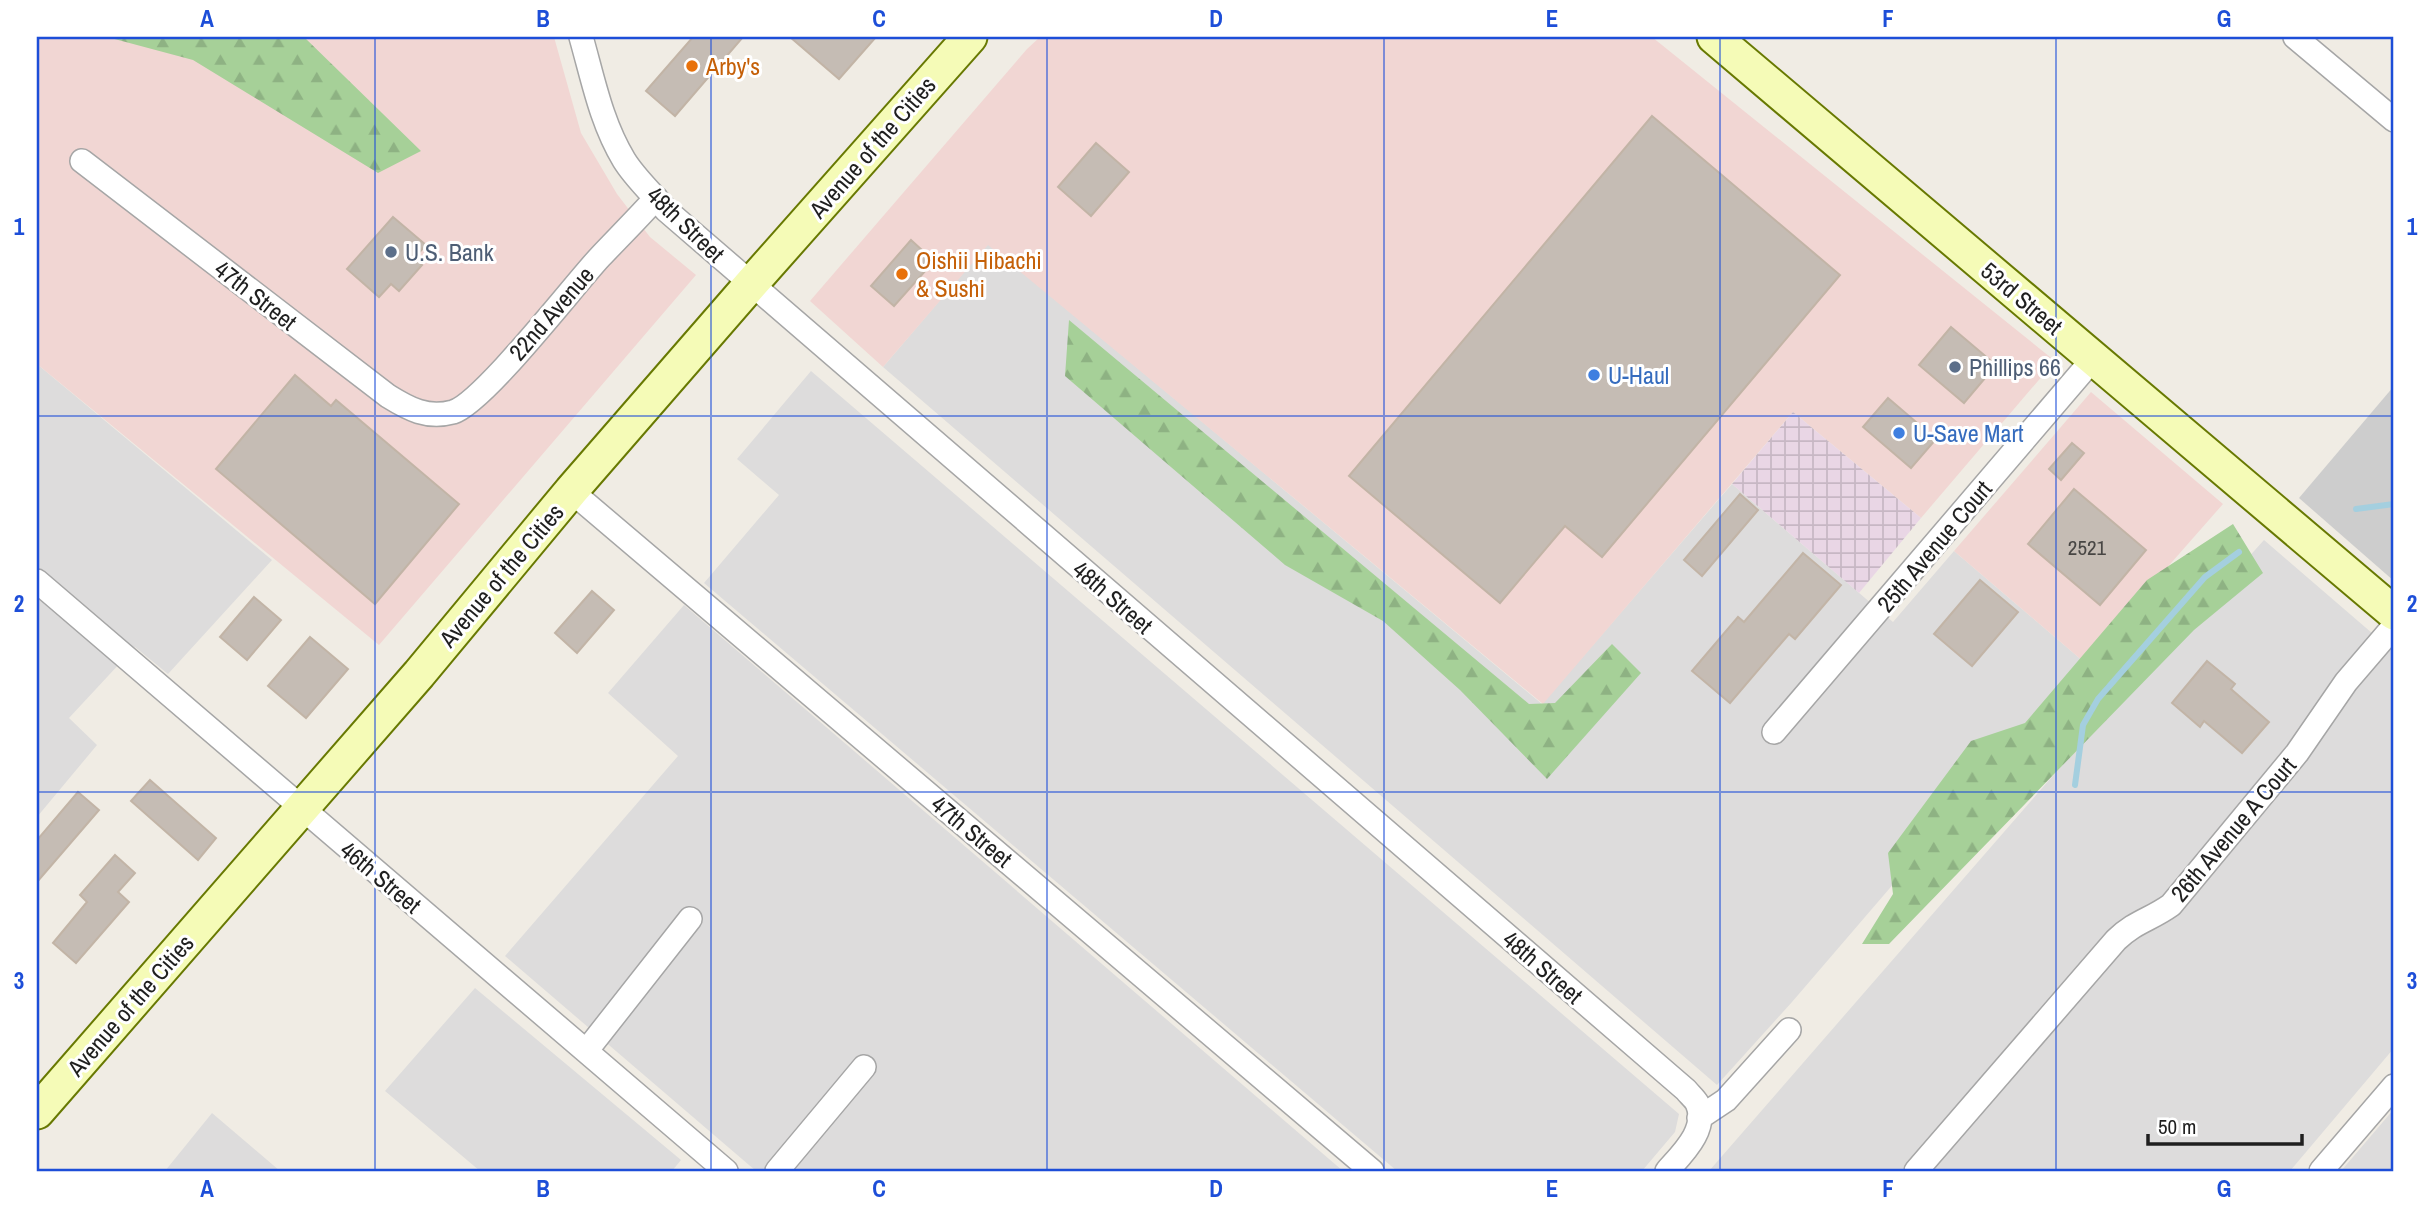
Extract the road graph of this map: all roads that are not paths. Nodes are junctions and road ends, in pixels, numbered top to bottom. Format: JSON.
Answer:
{"nodes":[{"id":1,"x":1714,"y":37,"type":"edge"},
{"id":2,"x":2295,"y":37,"type":"edge"},
{"id":3,"x":968,"y":38,"type":"edge"},
{"id":4,"x":586,"y":39,"type":"edge"},
{"id":5,"x":2394,"y":120,"type":"edge"},
{"id":6,"x":82,"y":161,"type":"dead end"},
{"id":7,"x":656,"y":198,"type":"junction"},
{"id":8,"x":751,"y":284,"type":"junction"},
{"id":9,"x":2093,"y":359,"type":"junction"},
{"id":10,"x":438,"y":413,"type":"joint"},
{"id":11,"x":571,"y":491,"type":"junction"},
{"id":12,"x":37,"y":581,"type":"edge"},
{"id":13,"x":2394,"y":614,"type":"edge"},
{"id":14,"x":2394,"y":626,"type":"edge"},
{"id":15,"x":1774,"y":732,"type":"dead end"},
{"id":16,"x":302,"y":808,"type":"junction"},
{"id":17,"x":691,"y":919,"type":"dead end"},
{"id":18,"x":1789,"y":1030,"type":"dead end"},
{"id":19,"x":587,"y":1050,"type":"junction"},
{"id":20,"x":864,"y":1068,"type":"dead end"},
{"id":21,"x":2394,"y":1086,"type":"edge"},
{"id":22,"x":37,"y":1112,"type":"edge"},
{"id":23,"x":1699,"y":1118,"type":"junction"},
{"id":24,"x":726,"y":1171,"type":"edge"},
{"id":25,"x":777,"y":1171,"type":"edge"},
{"id":26,"x":1372,"y":1171,"type":"edge"},
{"id":27,"x":1667,"y":1171,"type":"edge"},
{"id":28,"x":1916,"y":1171,"type":"edge"},
{"id":29,"x":2321,"y":1171,"type":"edge"}],
"edges":[{"from":1,"to":9,"type":"main road","name":"53rd Street"},
{"from":2,"to":5,"type":"street"},
{"from":3,"to":8,"type":"main road","name":"Avenue of the Cities"},
{"from":4,"to":7,"type":"street","name":"48th Street"},
{"from":6,"to":10,"type":"street","name":"47th Street"},
{"from":7,"to":8,"type":"street","name":"48th Street"},
{"from":7,"to":10,"type":"street","name":"22nd Avenue"},
{"from":8,"to":11,"type":"main road","name":"Avenue of the Cities"},
{"from":8,"to":23,"type":"street","name":"48th Street"},
{"from":9,"to":13,"type":"main road","name":"53rd Street"},
{"from":9,"to":15,"type":"street","name":"25th Avenue Court"},
{"from":11,"to":16,"type":"main road","name":"Avenue of the Cities"},
{"from":11,"to":26,"type":"street","name":"47th Street"},
{"from":12,"to":16,"type":"street","name":"46th Street"},
{"from":14,"to":28,"type":"street","name":"26th Avenue A Court"},
{"from":16,"to":19,"type":"street","name":"46th Street"},
{"from":16,"to":22,"type":"main road","name":"Avenue of the Cities"},
{"from":17,"to":19,"type":"street"},
{"from":18,"to":23,"type":"street"},
{"from":19,"to":24,"type":"street","name":"46th Street"},
{"from":20,"to":25,"type":"street"},
{"from":21,"to":29,"type":"street"},
{"from":23,"to":27,"type":"street"}]}
